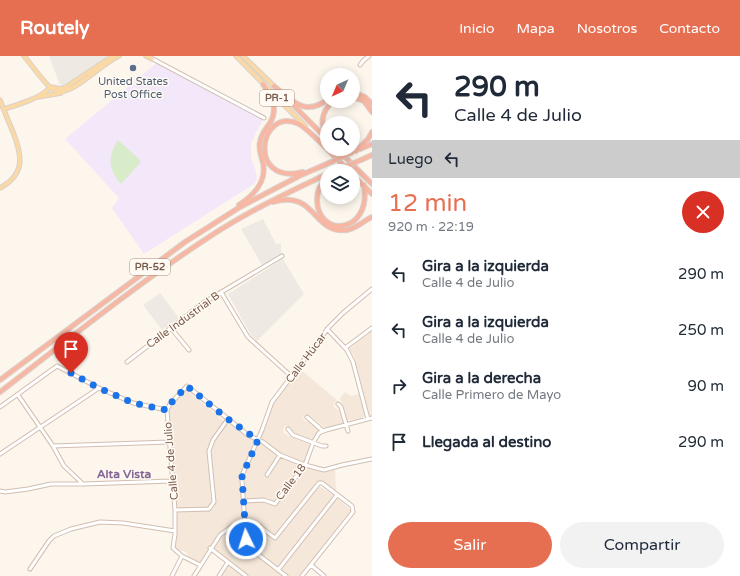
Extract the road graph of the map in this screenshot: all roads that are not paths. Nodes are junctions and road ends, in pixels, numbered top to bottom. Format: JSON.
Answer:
{"nodes":[{"id":1,"x":24,"y":56,"type":"edge"},
{"id":2,"x":113,"y":56,"type":"edge"},
{"id":3,"x":119,"y":56,"type":"edge"},
{"id":4,"x":146,"y":56,"type":"edge"},
{"id":5,"x":236,"y":56,"type":"edge"},
{"id":6,"x":243,"y":56,"type":"edge"},
{"id":7,"x":368,"y":56,"type":"edge"},
{"id":8,"x":150,"y":57,"type":"edge"},
{"id":9,"x":360,"y":65,"type":"dead end"},
{"id":10,"x":263,"y":84,"type":"junction"},
{"id":11,"x":274,"y":86,"type":"junction"},
{"id":12,"x":50,"y":87,"type":"junction"},
{"id":13,"x":65,"y":91,"type":"junction"},
{"id":14,"x":360,"y":95,"type":"edge"},
{"id":15,"x":35,"y":98,"type":"junction"},
{"id":16,"x":0,"y":100,"type":"edge"},
{"id":17,"x":360,"y":100,"type":"edge"},
{"id":18,"x":320,"y":104,"type":"edge"},
{"id":19,"x":372,"y":104,"type":"edge"},
{"id":20,"x":17,"y":105,"type":"junction"},
{"id":21,"x":294,"y":106,"type":"joint"},
{"id":22,"x":4,"y":109,"type":"junction"},
{"id":23,"x":372,"y":112,"type":"edge"},
{"id":24,"x":264,"y":118,"type":"dead end"},
{"id":25,"x":9,"y":122,"type":"junction"},
{"id":26,"x":320,"y":131,"type":"edge"},
{"id":27,"x":372,"y":132,"type":"edge"},
{"id":28,"x":318,"y":140,"type":"joint"},
{"id":29,"x":372,"y":144,"type":"edge"},
{"id":30,"x":360,"y":146,"type":"edge"},
{"id":31,"x":360,"y":149,"type":"edge"},
{"id":32,"x":372,"y":155,"type":"edge"},
{"id":33,"x":334,"y":156,"type":"edge"},
{"id":34,"x":344,"y":156,"type":"edge"},
{"id":35,"x":345,"y":156,"type":"edge"},
{"id":36,"x":342,"y":164,"type":"edge"},
{"id":37,"x":352,"y":164,"type":"edge"},
{"id":38,"x":311,"y":171,"type":"junction"},
{"id":39,"x":320,"y":177,"type":"edge"},
{"id":40,"x":360,"y":182,"type":"edge"},
{"id":41,"x":372,"y":184,"type":"edge"},
{"id":42,"x":364,"y":186,"type":"junction"},
{"id":43,"x":320,"y":187,"type":"edge"},
{"id":44,"x":0,"y":188,"type":"edge"},
{"id":45,"x":372,"y":194,"type":"edge"},
{"id":46,"x":224,"y":216,"type":"junction"},
{"id":47,"x":244,"y":216,"type":"junction"},
{"id":48,"x":372,"y":217,"type":"edge"},
{"id":49,"x":282,"y":256,"type":"dead end"},
{"id":50,"x":372,"y":290,"type":"edge"},
{"id":51,"x":221,"y":292,"type":"junction"},
{"id":52,"x":172,"y":328,"type":"junction"},
{"id":53,"x":372,"y":328,"type":"edge"},
{"id":54,"x":327,"y":329,"type":"junction"},
{"id":55,"x":345,"y":348,"type":"junction"},
{"id":56,"x":189,"y":350,"type":"dead end"},
{"id":57,"x":127,"y":362,"type":"dead end"},
{"id":58,"x":291,"y":376,"type":"junction"},
{"id":59,"x":0,"y":380,"type":"edge"},
{"id":60,"x":99,"y":388,"type":"junction"},
{"id":61,"x":0,"y":392,"type":"edge"},
{"id":62,"x":18,"y":395,"type":"junction"},
{"id":63,"x":338,"y":404,"type":"dead end"},
{"id":64,"x":0,"y":407,"type":"edge"},
{"id":65,"x":167,"y":410,"type":"junction"},
{"id":66,"x":308,"y":417,"type":"dead end"},
{"id":67,"x":370,"y":418,"type":"edge"},
{"id":68,"x":228,"y":419,"type":"junction"},
{"id":69,"x":346,"y":424,"type":"junction"},
{"id":70,"x":40,"y":428,"type":"junction"},
{"id":71,"x":288,"y":429,"type":"dead end"},
{"id":72,"x":323,"y":431,"type":"junction"},
{"id":73,"x":348,"y":432,"type":"dead end"},
{"id":74,"x":258,"y":440,"type":"junction"},
{"id":75,"x":169,"y":442,"type":"junction"},
{"id":76,"x":314,"y":443,"type":"junction"},
{"id":77,"x":53,"y":446,"type":"junction"},
{"id":78,"x":326,"y":446,"type":"dead end"},
{"id":79,"x":0,"y":454,"type":"edge"},
{"id":80,"x":280,"y":455,"type":"junction"},
{"id":81,"x":372,"y":459,"type":"edge"},
{"id":82,"x":305,"y":465,"type":"junction"},
{"id":83,"x":267,"y":475,"type":"dead end"},
{"id":84,"x":172,"y":481,"type":"junction"},
{"id":85,"x":83,"y":484,"type":"junction"},
{"id":86,"x":0,"y":490,"type":"edge"},
{"id":87,"x":337,"y":495,"type":"junction"},
{"id":88,"x":244,"y":501,"type":"junction"},
{"id":89,"x":175,"y":510,"type":"junction"},
{"id":90,"x":245,"y":526,"type":"junction"},
{"id":91,"x":175,"y":531,"type":"junction"},
{"id":92,"x":210,"y":548,"type":"junction"},
{"id":93,"x":182,"y":556,"type":"junction"},
{"id":94,"x":228,"y":562,"type":"junction"},
{"id":95,"x":200,"y":565,"type":"junction"},
{"id":96,"x":311,"y":565,"type":"junction"},
{"id":97,"x":30,"y":569,"type":"dead end"},
{"id":98,"x":278,"y":570,"type":"junction"},
{"id":99,"x":172,"y":576,"type":"edge"},
{"id":100,"x":194,"y":576,"type":"edge"},
{"id":101,"x":219,"y":576,"type":"edge"},
{"id":102,"x":246,"y":576,"type":"edge"},
{"id":103,"x":286,"y":576,"type":"edge"},
{"id":104,"x":302,"y":576,"type":"edge"},
{"id":105,"x":324,"y":576,"type":"edge"}],
"edges":[{"from":1,"to":12,"type":"main road"},
{"from":2,"to":12,"type":"main road"},
{"from":3,"to":13,"type":"main road"},
{"from":4,"to":8,"type":"main road"},
{"from":5,"to":10,"type":"main road","number":"PR-1"},
{"from":6,"to":11,"type":"main road","number":"PR-1"},
{"from":7,"to":9,"type":"street"},
{"from":8,"to":24,"type":"street"},
{"from":10,"to":28,"type":"main road","number":"PR-1"},
{"from":10,"to":46,"type":"highway"},
{"from":11,"to":18,"type":"highway"},
{"from":11,"to":21,"type":"main road","number":"PR-1"},
{"from":12,"to":13,"type":"main road"},
{"from":12,"to":15,"type":"main road"},
{"from":13,"to":15,"type":"main road"},
{"from":14,"to":19,"type":"highway"},
{"from":15,"to":20,"type":"main road"},
{"from":16,"to":22,"type":"main road"},
{"from":17,"to":23,"type":"highway"},
{"from":20,"to":22,"type":"main road"},
{"from":20,"to":25,"type":"main road"},
{"from":21,"to":26,"type":"highway","number":"PR-1"},
{"from":22,"to":25,"type":"main road"},
{"from":25,"to":44,"type":"main road"},
{"from":27,"to":30,"type":"highway"},
{"from":28,"to":38,"type":"highway"},
{"from":29,"to":31,"type":"highway","number":"PR-52"},
{"from":32,"to":37,"type":"highway","bridge":true},
{"from":33,"to":36,"type":"highway","number":"PR-1"},
{"from":34,"to":38,"type":"highway","number":"PR-52","bridge":true},
{"from":35,"to":41,"type":"highway"},
{"from":38,"to":46,"type":"highway","number":"PR-52"},
{"from":39,"to":47,"type":"highway","number":"PR-52"},
{"from":40,"to":42,"type":"highway"},
{"from":42,"to":43,"type":"highway"},
{"from":42,"to":45,"type":"highway"},
{"from":46,"to":59,"type":"highway","number":"PR-52"},
{"from":47,"to":48,"type":"highway"},
{"from":47,"to":61,"type":"highway","number":"PR-52"},
{"from":49,"to":51,"type":"street","name":"Calle Industrial B"},
{"from":50,"to":54,"type":"street","name":"Calle Húcar"},
{"from":51,"to":52,"type":"street","name":"Calle Industrial B"},
{"from":51,"to":58,"type":"street"},
{"from":52,"to":56,"type":"street"},
{"from":52,"to":57,"type":"street","name":"Calle Industrial B"},
{"from":53,"to":55,"type":"street"},
{"from":54,"to":55,"type":"street"},
{"from":54,"to":58,"type":"street","name":"Calle Húcar"},
{"from":55,"to":67,"type":"street"},
{"from":58,"to":74,"type":"street","name":"Calle Húcar"},
{"from":60,"to":62,"type":"street"},
{"from":60,"to":65,"type":"street"},
{"from":60,"to":70,"type":"street"},
{"from":62,"to":64,"type":"street"},
{"from":62,"to":70,"type":"street"},
{"from":63,"to":69,"type":"street"},
{"from":65,"to":68,"type":"street","name":"Calle 4 de Julio"},
{"from":65,"to":75,"type":"street","name":"Calle 4 de Julio"},
{"from":66,"to":72,"type":"street"},
{"from":67,"to":69,"type":"street"},
{"from":68,"to":74,"type":"street","name":"Calle 4 de Julio"},
{"from":68,"to":89,"type":"street"},
{"from":69,"to":72,"type":"street"},
{"from":69,"to":73,"type":"street"},
{"from":70,"to":77,"type":"street"},
{"from":70,"to":79,"type":"street"},
{"from":71,"to":76,"type":"street"},
{"from":72,"to":76,"type":"street","name":"Calle 18"},
{"from":74,"to":80,"type":"street","name":"Calle 4 de Julio"},
{"from":74,"to":88,"type":"street","name":"Calle Húcar"},
{"from":75,"to":77,"type":"street"},
{"from":75,"to":84,"type":"street","name":"Calle 4 de Julio"},
{"from":76,"to":78,"type":"street"},
{"from":76,"to":82,"type":"street","name":"Calle 18"},
{"from":77,"to":85,"type":"street"},
{"from":80,"to":82,"type":"street","name":"Calle 4 de Julio"},
{"from":80,"to":83,"type":"street"},
{"from":81,"to":82,"type":"street","name":"Calle 4 de Julio"},
{"from":82,"to":88,"type":"street","name":"Calle 18"},
{"from":84,"to":85,"type":"street"},
{"from":84,"to":89,"type":"street","name":"Calle 4 de Julio"},
{"from":85,"to":86,"type":"street"},
{"from":87,"to":90,"type":"street"},
{"from":87,"to":96,"type":"street"},
{"from":87,"to":98,"type":"street"},
{"from":88,"to":90,"type":"street","name":"Calle Húcar"},
{"from":89,"to":91,"type":"street","name":"Calle 4 de Julio"},
{"from":90,"to":92,"type":"street"},
{"from":90,"to":98,"type":"street","name":"Calle Húcar"},
{"from":91,"to":93,"type":"street","name":"Calle 4 de Julio"},
{"from":91,"to":97,"type":"street"},
{"from":92,"to":94,"type":"street"},
{"from":92,"to":95,"type":"street"},
{"from":93,"to":95,"type":"street"},
{"from":93,"to":99,"type":"street"},
{"from":94,"to":101,"type":"street"},
{"from":94,"to":102,"type":"street"},
{"from":95,"to":100,"type":"street"},
{"from":96,"to":104,"type":"street"},
{"from":96,"to":105,"type":"street"},
{"from":98,"to":103,"type":"street","name":"Calle Húcar"}]}
